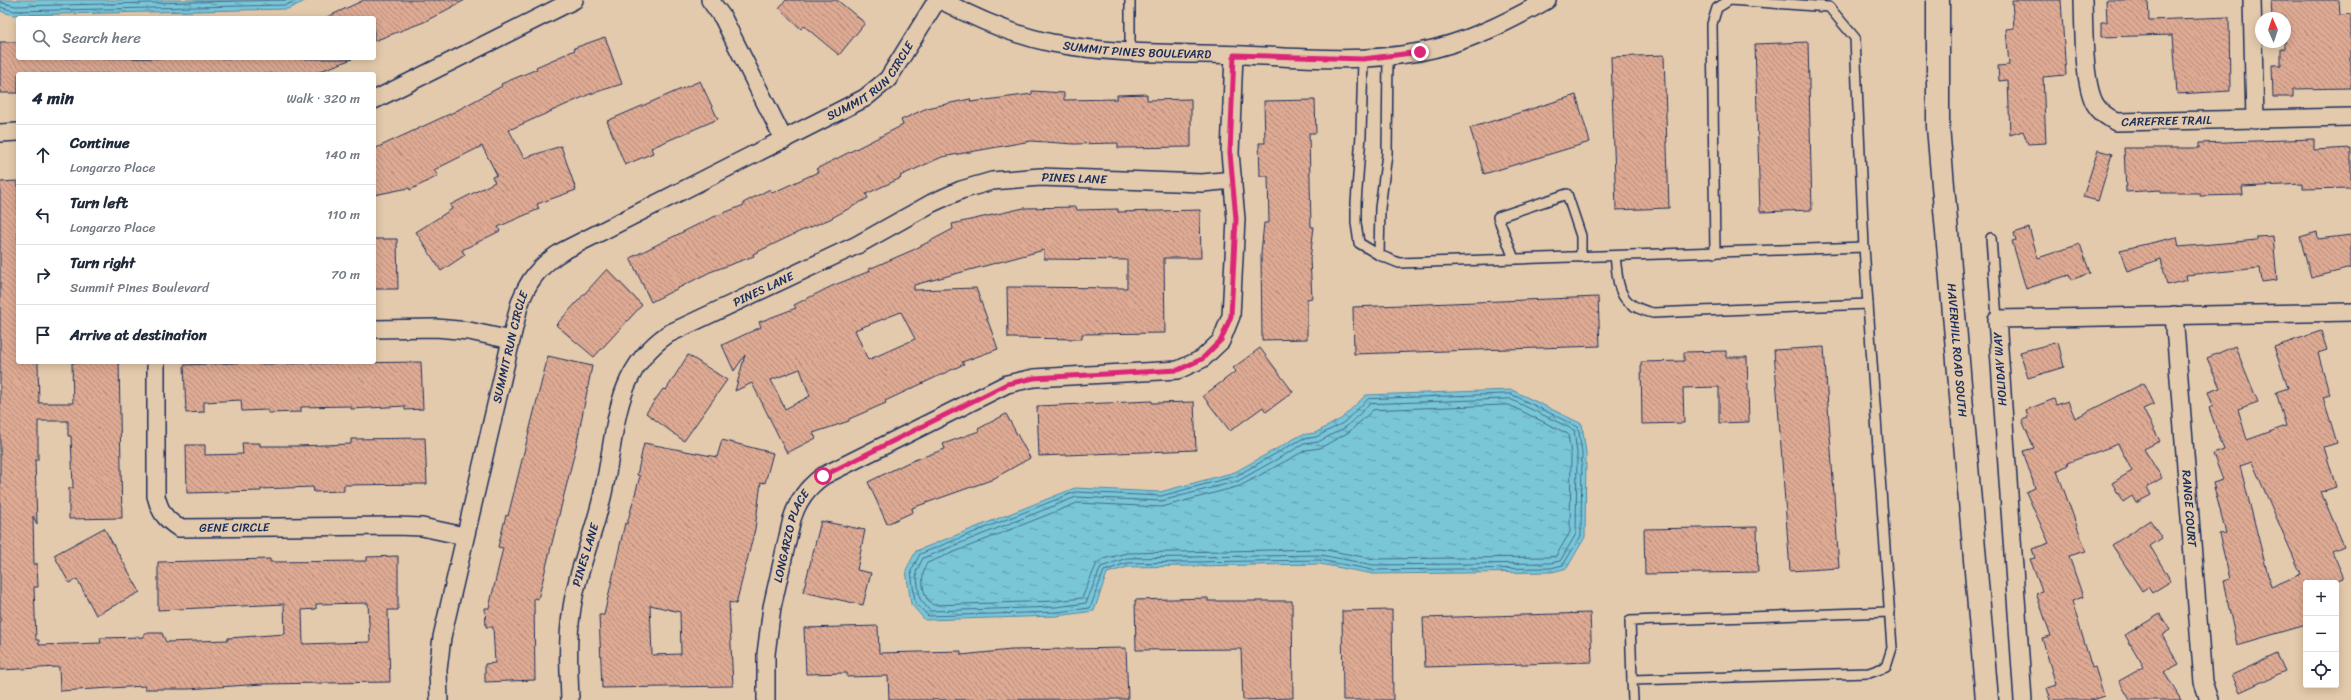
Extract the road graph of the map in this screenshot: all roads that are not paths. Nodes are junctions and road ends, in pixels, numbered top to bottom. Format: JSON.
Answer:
{"nodes":[{"id":1,"x":574,"y":0,"type":"edge"},
{"id":2,"x":710,"y":0,"type":"edge"},
{"id":3,"x":937,"y":0,"type":"edge"},
{"id":4,"x":941,"y":0,"type":"edge"},
{"id":5,"x":1130,"y":0,"type":"edge"},
{"id":6,"x":1547,"y":0,"type":"edge"},
{"id":7,"x":1938,"y":0,"type":"edge"},
{"id":8,"x":2083,"y":0,"type":"edge"},
{"id":9,"x":2252,"y":0,"type":"edge"},
{"id":10,"x":1130,"y":51,"type":"junction"},
{"id":11,"x":1234,"y":55,"type":"junction"},
{"id":12,"x":1388,"y":56,"type":"junction"},
{"id":13,"x":1363,"y":59,"type":"junction"},
{"id":14,"x":376,"y":99,"type":"edge"},
{"id":15,"x":2351,"y":117,"type":"edge"},
{"id":16,"x":2255,"y":120,"type":"junction"},
{"id":17,"x":16,"y":132,"type":"edge"},
{"id":18,"x":0,"y":133,"type":"edge"},
{"id":19,"x":784,"y":140,"type":"junction"},
{"id":20,"x":1233,"y":180,"type":"junction"},
{"id":21,"x":1991,"y":238,"type":"dead end"},
{"id":22,"x":1864,"y":247,"type":"junction"},
{"id":23,"x":1715,"y":253,"type":"junction"},
{"id":24,"x":1379,"y":255,"type":"junction"},
{"id":25,"x":1615,"y":256,"type":"junction"},
{"id":26,"x":1582,"y":257,"type":"junction"},
{"id":27,"x":1514,"y":259,"type":"junction"},
{"id":28,"x":1868,"y":304,"type":"junction"},
{"id":29,"x":2351,"y":312,"type":"edge"},
{"id":30,"x":2174,"y":315,"type":"junction"},
{"id":31,"x":1997,"y":319,"type":"junction"},
{"id":32,"x":376,"y":329,"type":"edge"},
{"id":33,"x":511,"y":340,"type":"junction"},
{"id":34,"x":156,"y":364,"type":"edge"},
{"id":35,"x":464,"y":536,"type":"junction"},
{"id":36,"x":1890,"y":612,"type":"junction"},
{"id":37,"x":1632,"y":680,"type":"junction"},
{"id":38,"x":439,"y":700,"type":"edge"},
{"id":39,"x":570,"y":700,"type":"edge"},
{"id":40,"x":766,"y":700,"type":"edge"},
{"id":41,"x":1633,"y":700,"type":"edge"},
{"id":42,"x":1987,"y":700,"type":"edge"},
{"id":43,"x":2023,"y":700,"type":"edge"},
{"id":44,"x":2209,"y":700,"type":"edge"}],
"edges":[{"from":1,"to":14,"type":"street"},
{"from":2,"to":19,"type":"street"},
{"from":3,"to":19,"type":"street","name":"SUMMIT RUN CIRCLE"},
{"from":4,"to":10,"type":"street","name":"SUMMIT PINES BOULEVARD"},
{"from":5,"to":10,"type":"lane"},
{"from":6,"to":12,"type":"street","name":"SUMMIT PINES BOULEVARD"},
{"from":7,"to":42,"type":"street","name":"HAVERHILL ROAD SOUTH"},
{"from":8,"to":16,"type":"street","name":"CAREFREE TRAIL"},
{"from":9,"to":16,"type":"street"},
{"from":10,"to":11,"type":"street","name":"SUMMIT PINES BOULEVARD"},
{"from":11,"to":13,"type":"street","name":"SUMMIT PINES BOULEVARD"},
{"from":11,"to":20,"type":"street","name":"LONGARZO PLACE"},
{"from":12,"to":13,"type":"street","name":"SUMMIT PINES BOULEVARD"},
{"from":12,"to":24,"type":"lane"},
{"from":13,"to":24,"type":"lane"},
{"from":15,"to":16,"type":"street","name":"CAREFREE TRAIL"},
{"from":17,"to":18,"type":"street"},
{"from":19,"to":33,"type":"street","name":"SUMMIT RUN CIRCLE"},
{"from":20,"to":39,"type":"street","name":"PINES LANE"},
{"from":20,"to":40,"type":"street","name":"LONGARZO PLACE"},
{"from":21,"to":31,"type":"lane"},
{"from":22,"to":23,"type":"lane"},
{"from":22,"to":23,"type":"lane"},
{"from":22,"to":28,"type":"lane"},
{"from":23,"to":25,"type":"lane"},
{"from":24,"to":27,"type":"lane"},
{"from":25,"to":26,"type":"lane"},
{"from":25,"to":28,"type":"lane"},
{"from":26,"to":27,"type":"lane"},
{"from":26,"to":27,"type":"lane"},
{"from":28,"to":36,"type":"lane"},
{"from":29,"to":30,"type":"street","name":"HOLIDAY WAY"},
{"from":30,"to":31,"type":"street","name":"HOLIDAY WAY"},
{"from":30,"to":44,"type":"street","name":"RANGE COURT"},
{"from":31,"to":43,"type":"street","name":"HOLIDAY WAY"},
{"from":32,"to":33,"type":"street"},
{"from":33,"to":35,"type":"street","name":"SUMMIT RUN CIRCLE"},
{"from":34,"to":35,"type":"street","name":"GENE CIRCLE"},
{"from":35,"to":38,"type":"street","name":"SUMMIT RUN CIRCLE"},
{"from":36,"to":37,"type":"lane"},
{"from":36,"to":37,"type":"lane"},
{"from":37,"to":41,"type":"lane"}]}
